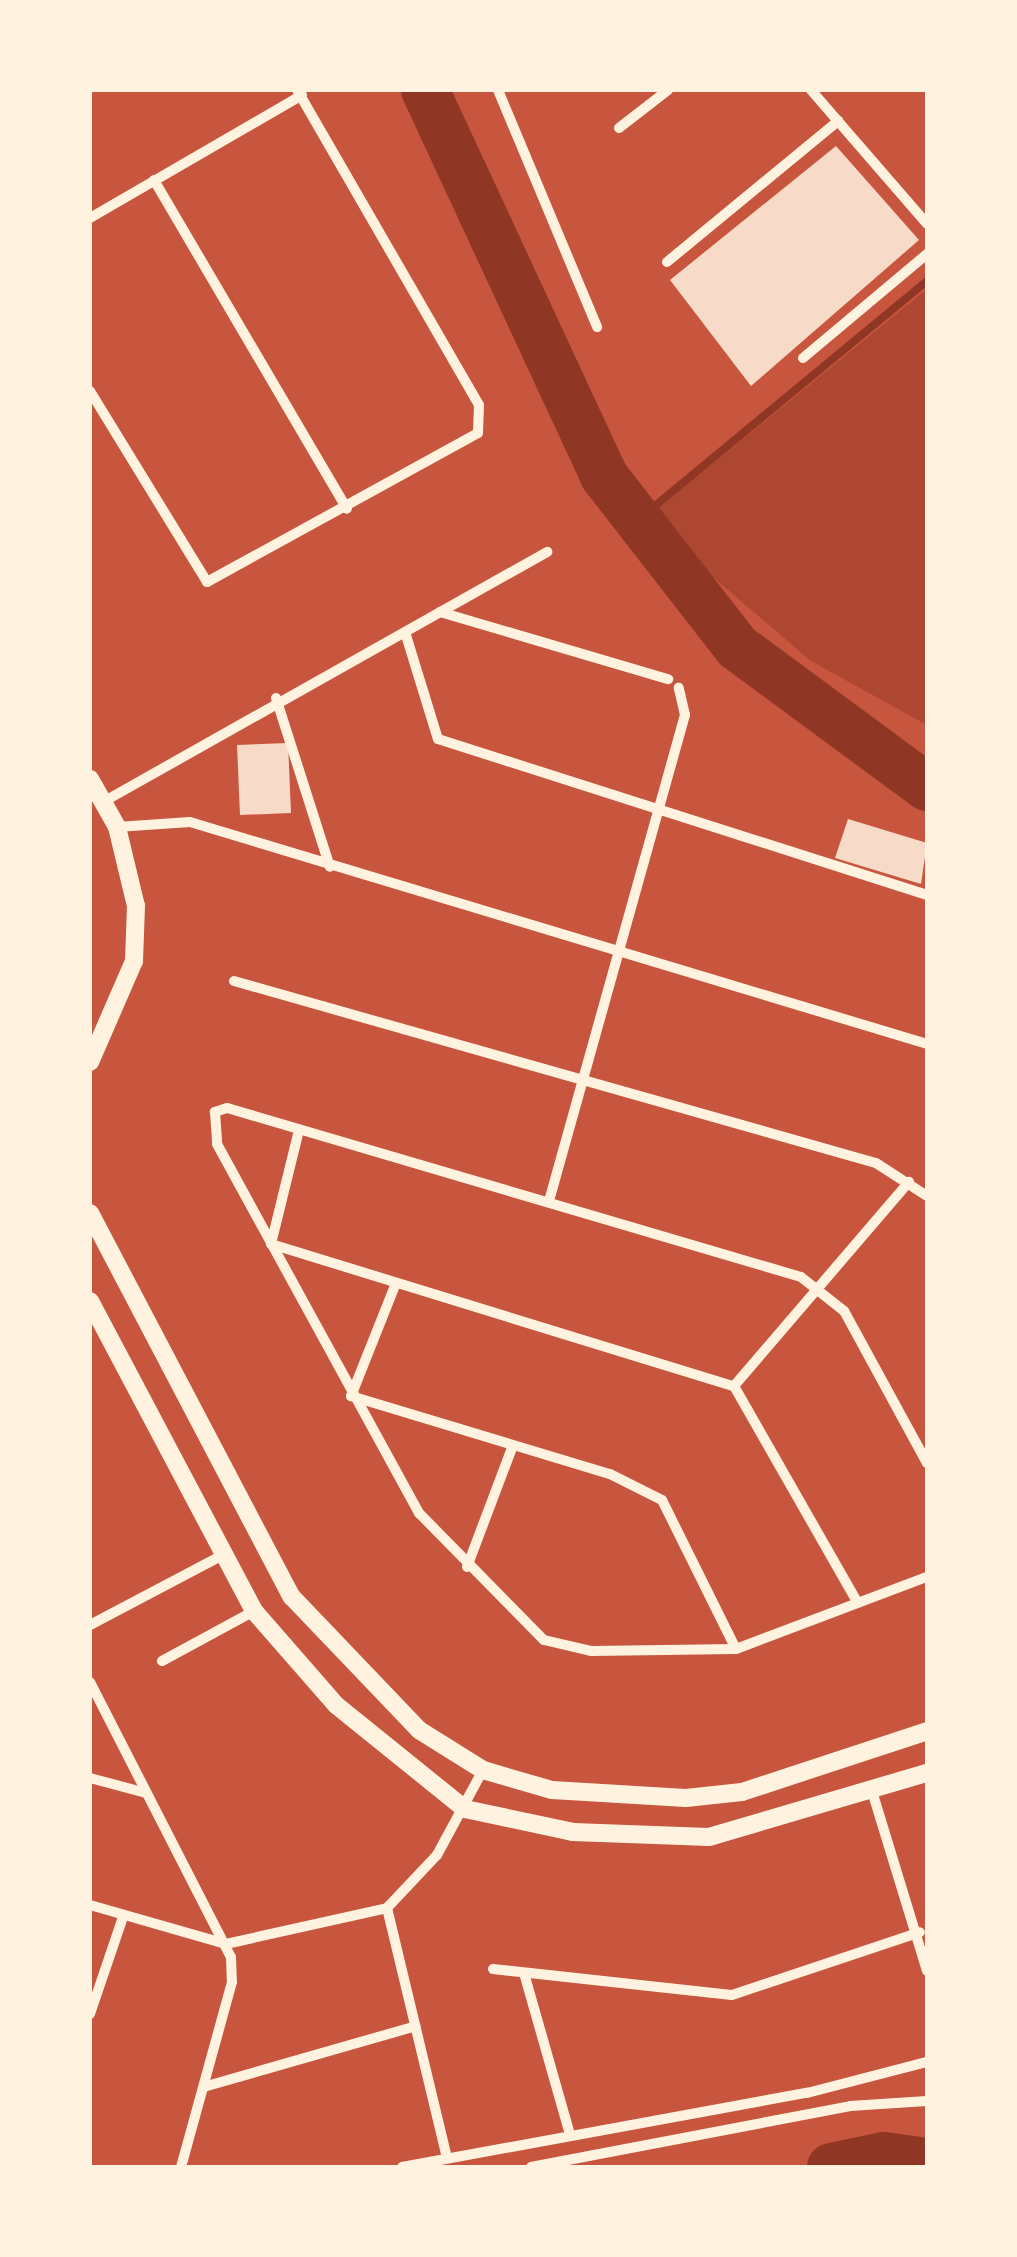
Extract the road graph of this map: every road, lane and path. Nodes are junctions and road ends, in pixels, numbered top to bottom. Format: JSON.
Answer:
{"nodes":[{"id":1,"x":498,"y":90,"type":"edge"},
{"id":2,"x":668,"y":90,"type":"edge"},
{"id":3,"x":811,"y":90,"type":"edge"},
{"id":4,"x":300,"y":92,"type":"edge"},
{"id":5,"x":838,"y":122,"type":"junction"},
{"id":6,"x":619,"y":128,"type":"dead end"},
{"id":7,"x":154,"y":180,"type":"junction"},
{"id":8,"x":90,"y":218,"type":"edge"},
{"id":9,"x":927,"y":224,"type":"edge"},
{"id":10,"x":927,"y":254,"type":"edge"},
{"id":11,"x":667,"y":262,"type":"dead end"},
{"id":12,"x":597,"y":327,"type":"dead end"},
{"id":13,"x":804,"y":358,"type":"dead end"},
{"id":14,"x":90,"y":391,"type":"edge"},
{"id":15,"x":347,"y":509,"type":"junction"},
{"id":16,"x":546,"y":552,"type":"dead end"},
{"id":17,"x":440,"y":612,"type":"junction"},
{"id":18,"x":405,"y":632,"type":"junction"},
{"id":19,"x":668,"y":678,"type":"dead end"},
{"id":20,"x":679,"y":688,"type":"dead end"},
{"id":21,"x":276,"y":698,"type":"junction"},
{"id":22,"x":90,"y":779,"type":"edge"},
{"id":23,"x":103,"y":802,"type":"junction"},
{"id":24,"x":660,"y":808,"type":"junction"},
{"id":25,"x":117,"y":827,"type":"junction"},
{"id":26,"x":330,"y":867,"type":"junction"},
{"id":27,"x":927,"y":895,"type":"edge"},
{"id":28,"x":623,"y":950,"type":"junction"},
{"id":29,"x":234,"y":981,"type":"dead end"},
{"id":30,"x":927,"y":1044,"type":"edge"},
{"id":31,"x":90,"y":1062,"type":"edge"},
{"id":32,"x":584,"y":1084,"type":"junction"},
{"id":33,"x":300,"y":1130,"type":"junction"},
{"id":34,"x":910,"y":1182,"type":"junction"},
{"id":35,"x":927,"y":1196,"type":"edge"},
{"id":36,"x":549,"y":1201,"type":"junction"},
{"id":37,"x":90,"y":1213,"type":"edge"},
{"id":38,"x":271,"y":1244,"type":"junction"},
{"id":39,"x":396,"y":1283,"type":"junction"},
{"id":40,"x":813,"y":1284,"type":"junction"},
{"id":41,"x":90,"y":1301,"type":"edge"},
{"id":42,"x":734,"y":1386,"type":"junction"},
{"id":43,"x":352,"y":1396,"type":"junction"},
{"id":44,"x":513,"y":1445,"type":"junction"},
{"id":45,"x":927,"y":1464,"type":"edge"},
{"id":46,"x":220,"y":1556,"type":"junction"},
{"id":47,"x":467,"y":1567,"type":"junction"},
{"id":48,"x":927,"y":1577,"type":"edge"},
{"id":49,"x":857,"y":1602,"type":"junction"},
{"id":50,"x":254,"y":1610,"type":"junction"},
{"id":51,"x":90,"y":1625,"type":"edge"},
{"id":52,"x":736,"y":1649,"type":"junction"},
{"id":53,"x":162,"y":1662,"type":"dead end"},
{"id":54,"x":90,"y":1682,"type":"edge"},
{"id":55,"x":927,"y":1732,"type":"edge"},
{"id":56,"x":483,"y":1770,"type":"junction"},
{"id":57,"x":927,"y":1774,"type":"edge"},
{"id":58,"x":90,"y":1778,"type":"edge"},
{"id":59,"x":872,"y":1791,"type":"junction"},
{"id":60,"x":146,"y":1792,"type":"junction"},
{"id":61,"x":464,"y":1809,"type":"junction"},
{"id":62,"x":90,"y":1905,"type":"edge"},
{"id":63,"x":387,"y":1908,"type":"junction"},
{"id":64,"x":123,"y":1917,"type":"junction"},
{"id":65,"x":920,"y":1932,"type":"junction"},
{"id":66,"x":226,"y":1944,"type":"junction"},
{"id":67,"x":494,"y":1969,"type":"dead end"},
{"id":68,"x":927,"y":1971,"type":"edge"},
{"id":69,"x":524,"y":1972,"type":"junction"},
{"id":70,"x":90,"y":2014,"type":"edge"},
{"id":71,"x":416,"y":2026,"type":"junction"},
{"id":72,"x":927,"y":2062,"type":"edge"},
{"id":73,"x":207,"y":2086,"type":"junction"},
{"id":74,"x":927,"y":2101,"type":"edge"},
{"id":75,"x":570,"y":2134,"type":"junction"},
{"id":76,"x":447,"y":2158,"type":"junction"},
{"id":77,"x":182,"y":2167,"type":"edge"},
{"id":78,"x":402,"y":2167,"type":"edge"},
{"id":79,"x":531,"y":2167,"type":"edge"}],
"edges":[{"from":1,"to":12,"type":"street"},
{"from":2,"to":6,"type":"street"},
{"from":3,"to":5,"type":"street"},
{"from":4,"to":7,"type":"street"},
{"from":4,"to":15,"type":"street"},
{"from":5,"to":9,"type":"street"},
{"from":5,"to":11,"type":"street"},
{"from":7,"to":8,"type":"street"},
{"from":7,"to":15,"type":"street"},
{"from":10,"to":13,"type":"street"},
{"from":14,"to":15,"type":"street"},
{"from":16,"to":17,"type":"street"},
{"from":17,"to":18,"type":"street"},
{"from":17,"to":19,"type":"street"},
{"from":18,"to":21,"type":"street"},
{"from":18,"to":24,"type":"street"},
{"from":20,"to":24,"type":"street"},
{"from":21,"to":23,"type":"street"},
{"from":21,"to":26,"type":"street"},
{"from":22,"to":23,"type":"street"},
{"from":23,"to":25,"type":"street"},
{"from":24,"to":27,"type":"street"},
{"from":24,"to":28,"type":"street"},
{"from":25,"to":26,"type":"street"},
{"from":25,"to":31,"type":"street"},
{"from":26,"to":28,"type":"street"},
{"from":28,"to":30,"type":"street"},
{"from":28,"to":32,"type":"street"},
{"from":29,"to":32,"type":"street"},
{"from":32,"to":34,"type":"street"},
{"from":32,"to":36,"type":"street"},
{"from":33,"to":36,"type":"street"},
{"from":33,"to":38,"type":"street"},
{"from":33,"to":38,"type":"street"},
{"from":34,"to":35,"type":"street"},
{"from":34,"to":40,"type":"street"},
{"from":36,"to":40,"type":"street"},
{"from":37,"to":56,"type":"street"},
{"from":38,"to":39,"type":"street"},
{"from":38,"to":43,"type":"street"},
{"from":39,"to":42,"type":"street"},
{"from":39,"to":43,"type":"street"},
{"from":40,"to":42,"type":"street"},
{"from":40,"to":45,"type":"street"},
{"from":41,"to":46,"type":"street"},
{"from":42,"to":49,"type":"street"},
{"from":43,"to":44,"type":"street"},
{"from":43,"to":47,"type":"street"},
{"from":44,"to":47,"type":"street"},
{"from":44,"to":52,"type":"street"},
{"from":46,"to":50,"type":"street"},
{"from":46,"to":51,"type":"street"},
{"from":47,"to":52,"type":"street"},
{"from":48,"to":49,"type":"street"},
{"from":49,"to":52,"type":"street"},
{"from":50,"to":53,"type":"street"},
{"from":50,"to":61,"type":"street"},
{"from":54,"to":60,"type":"street"},
{"from":55,"to":56,"type":"street"},
{"from":56,"to":61,"type":"street"},
{"from":57,"to":59,"type":"street"},
{"from":58,"to":60,"type":"street"},
{"from":59,"to":61,"type":"street"},
{"from":59,"to":65,"type":"street"},
{"from":60,"to":66,"type":"street"},
{"from":61,"to":63,"type":"street"},
{"from":62,"to":64,"type":"street"},
{"from":63,"to":66,"type":"street"},
{"from":63,"to":71,"type":"street"},
{"from":64,"to":66,"type":"street"},
{"from":64,"to":70,"type":"street"},
{"from":65,"to":68,"type":"street"},
{"from":65,"to":69,"type":"street"},
{"from":66,"to":73,"type":"street"},
{"from":67,"to":69,"type":"street"},
{"from":69,"to":75,"type":"street"},
{"from":71,"to":73,"type":"street"},
{"from":71,"to":76,"type":"street"},
{"from":72,"to":75,"type":"street"},
{"from":73,"to":77,"type":"street"},
{"from":74,"to":79,"type":"street"},
{"from":75,"to":76,"type":"street"},
{"from":76,"to":78,"type":"street"}]}
